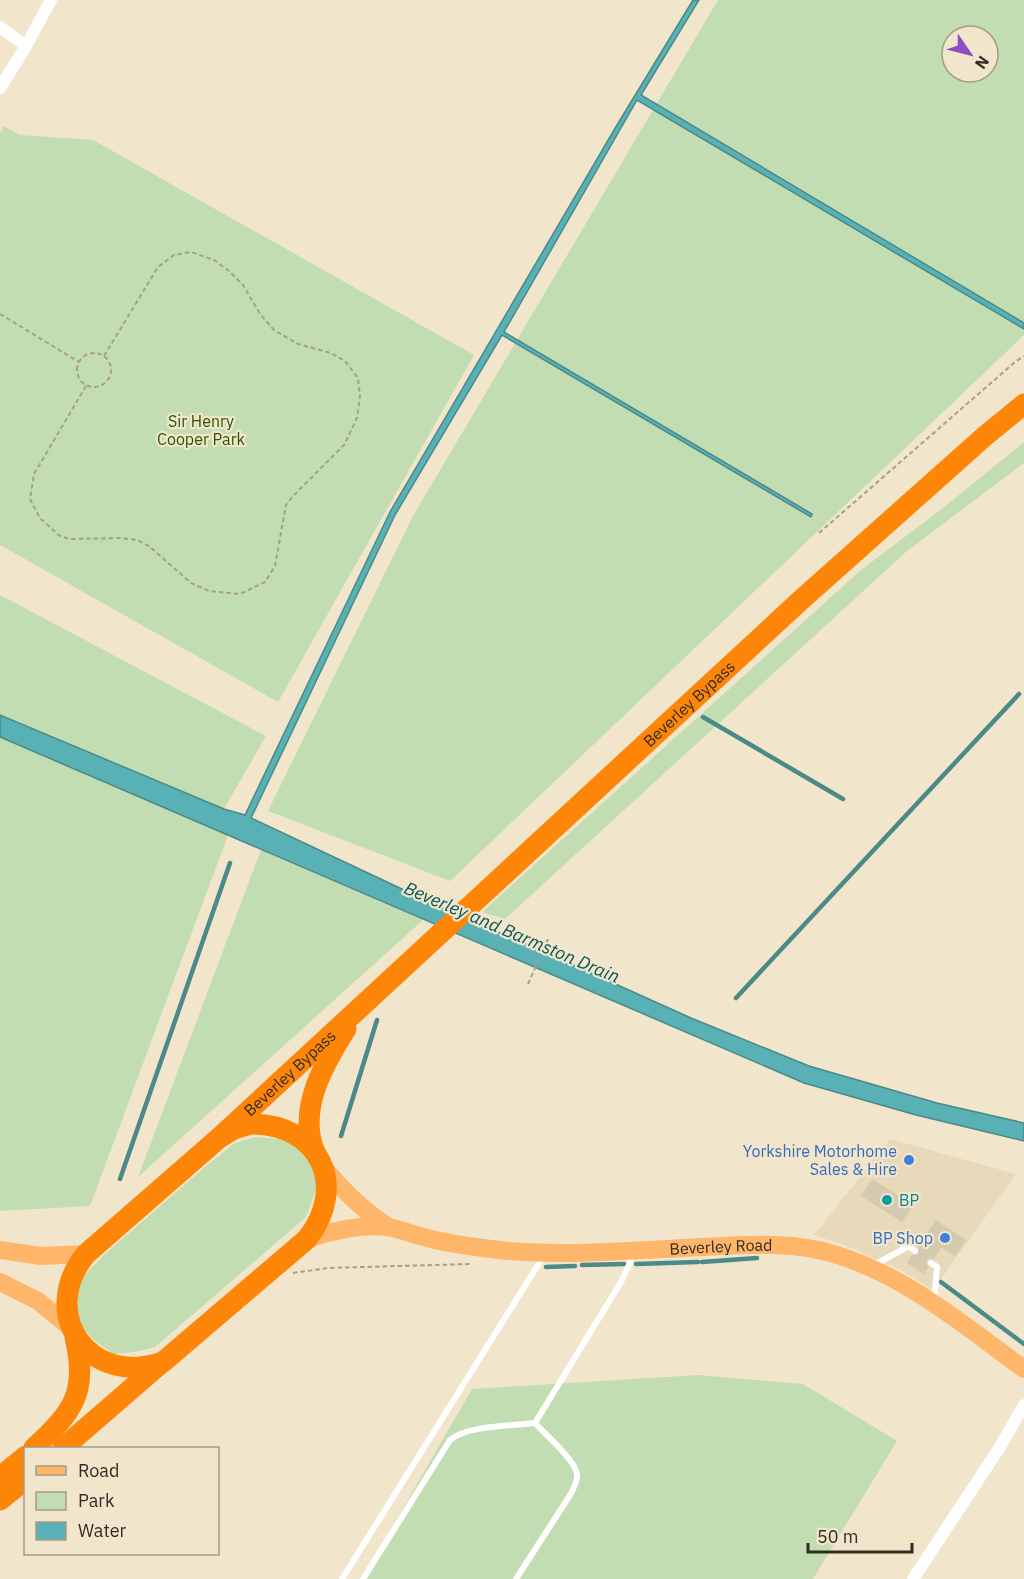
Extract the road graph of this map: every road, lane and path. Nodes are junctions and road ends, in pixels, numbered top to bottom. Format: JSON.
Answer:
{"nodes":[{"id":1,"x":51,"y":0,"type":"edge"},
{"id":2,"x":0,"y":27,"type":"edge"},
{"id":3,"x":26,"y":46,"type":"junction"},
{"id":4,"x":0,"y":88,"type":"edge"},
{"id":5,"x":0,"y":314,"type":"edge"},
{"id":6,"x":104,"y":356,"type":"junction"},
{"id":7,"x":1024,"y":356,"type":"edge"},
{"id":8,"x":79,"y":362,"type":"junction"},
{"id":9,"x":86,"y":386,"type":"junction"},
{"id":10,"x":1024,"y":404,"type":"edge"},
{"id":11,"x":819,"y":533,"type":"dead end"},
{"id":12,"x":548,"y":939,"type":"dead end"},
{"id":13,"x":528,"y":984,"type":"dead end"},
{"id":14,"x":360,"y":1008,"type":"junction"},
{"id":15,"x":219,"y":1138,"type":"junction"},
{"id":16,"x":318,"y":1157,"type":"junction"},
{"id":17,"x":388,"y":1227,"type":"junction"},
{"id":18,"x":307,"y":1239,"type":"junction"},
{"id":19,"x":0,"y":1250,"type":"edge"},
{"id":20,"x":630,"y":1250,"type":"junction"},
{"id":21,"x":546,"y":1251,"type":"junction"},
{"id":22,"x":915,"y":1251,"type":"dead end"},
{"id":23,"x":86,"y":1254,"type":"junction"},
{"id":24,"x":932,"y":1263,"type":"dead end"},
{"id":25,"x":472,"y":1264,"type":"dead end"},
{"id":26,"x":869,"y":1268,"type":"junction"},
{"id":27,"x":287,"y":1275,"type":"dead end"},
{"id":28,"x":0,"y":1282,"type":"edge"},
{"id":29,"x":934,"y":1304,"type":"junction"},
{"id":30,"x":73,"y":1331,"type":"junction"},
{"id":31,"x":163,"y":1362,"type":"junction"},
{"id":32,"x":1024,"y":1369,"type":"edge"},
{"id":33,"x":1024,"y":1405,"type":"edge"},
{"id":34,"x":535,"y":1423,"type":"junction"},
{"id":35,"x":36,"y":1447,"type":"edge"},
{"id":36,"x":65,"y":1447,"type":"edge"},
{"id":37,"x":24,"y":1458,"type":"edge"},
{"id":38,"x":0,"y":1477,"type":"edge"},
{"id":39,"x":24,"y":1481,"type":"edge"},
{"id":40,"x":0,"y":1500,"type":"edge"},
{"id":41,"x":342,"y":1579,"type":"edge"},
{"id":42,"x":363,"y":1579,"type":"edge"},
{"id":43,"x":516,"y":1579,"type":"edge"},
{"id":44,"x":913,"y":1579,"type":"edge"}],
"edges":[{"from":1,"to":3,"type":"street"},
{"from":2,"to":3,"type":"street"},
{"from":3,"to":4,"type":"street"},
{"from":5,"to":8,"type":"path"},
{"from":6,"to":8,"type":"path"},
{"from":6,"to":9,"type":"path"},
{"from":6,"to":9,"type":"path"},
{"from":7,"to":11,"type":"path"},
{"from":8,"to":9,"type":"path"},
{"from":10,"to":14,"type":"highway","name":"Beverley Bypass"},
{"from":12,"to":13,"type":"path"},
{"from":14,"to":15,"type":"highway","name":"Beverley Bypass"},
{"from":14,"to":16,"type":"highway","name":"Beverley Bypass"},
{"from":15,"to":16,"type":"highway"},
{"from":15,"to":23,"type":"highway"},
{"from":16,"to":17,"type":"main road","name":"Beverley Road"},
{"from":16,"to":18,"type":"highway","name":"Beverley Bypass"},
{"from":17,"to":18,"type":"main road","name":"Beverley Road"},
{"from":17,"to":21,"type":"main road","name":"Beverley Road"},
{"from":18,"to":31,"type":"highway","name":"Beverley Bypass"},
{"from":19,"to":23,"type":"main road"},
{"from":20,"to":21,"type":"main road","name":"Beverley Road"},
{"from":20,"to":26,"type":"main road","name":"Beverley Road"},
{"from":20,"to":34,"type":"lane"},
{"from":21,"to":41,"type":"lane"},
{"from":22,"to":26,"type":"lane"},
{"from":23,"to":30,"type":"highway"},
{"from":24,"to":29,"type":"lane"},
{"from":25,"to":27,"type":"path"},
{"from":26,"to":29,"type":"main road","name":"Beverley Road"},
{"from":28,"to":30,"type":"main road"},
{"from":29,"to":32,"type":"main road","name":"Beverley Road"},
{"from":30,"to":31,"type":"highway"},
{"from":30,"to":35,"type":"highway"},
{"from":31,"to":36,"type":"highway","name":"Beverley Bypass"},
{"from":33,"to":44,"type":"street"},
{"from":34,"to":42,"type":"lane"},
{"from":34,"to":43,"type":"lane"},
{"from":37,"to":38,"type":"highway"},
{"from":39,"to":40,"type":"highway"}]}
